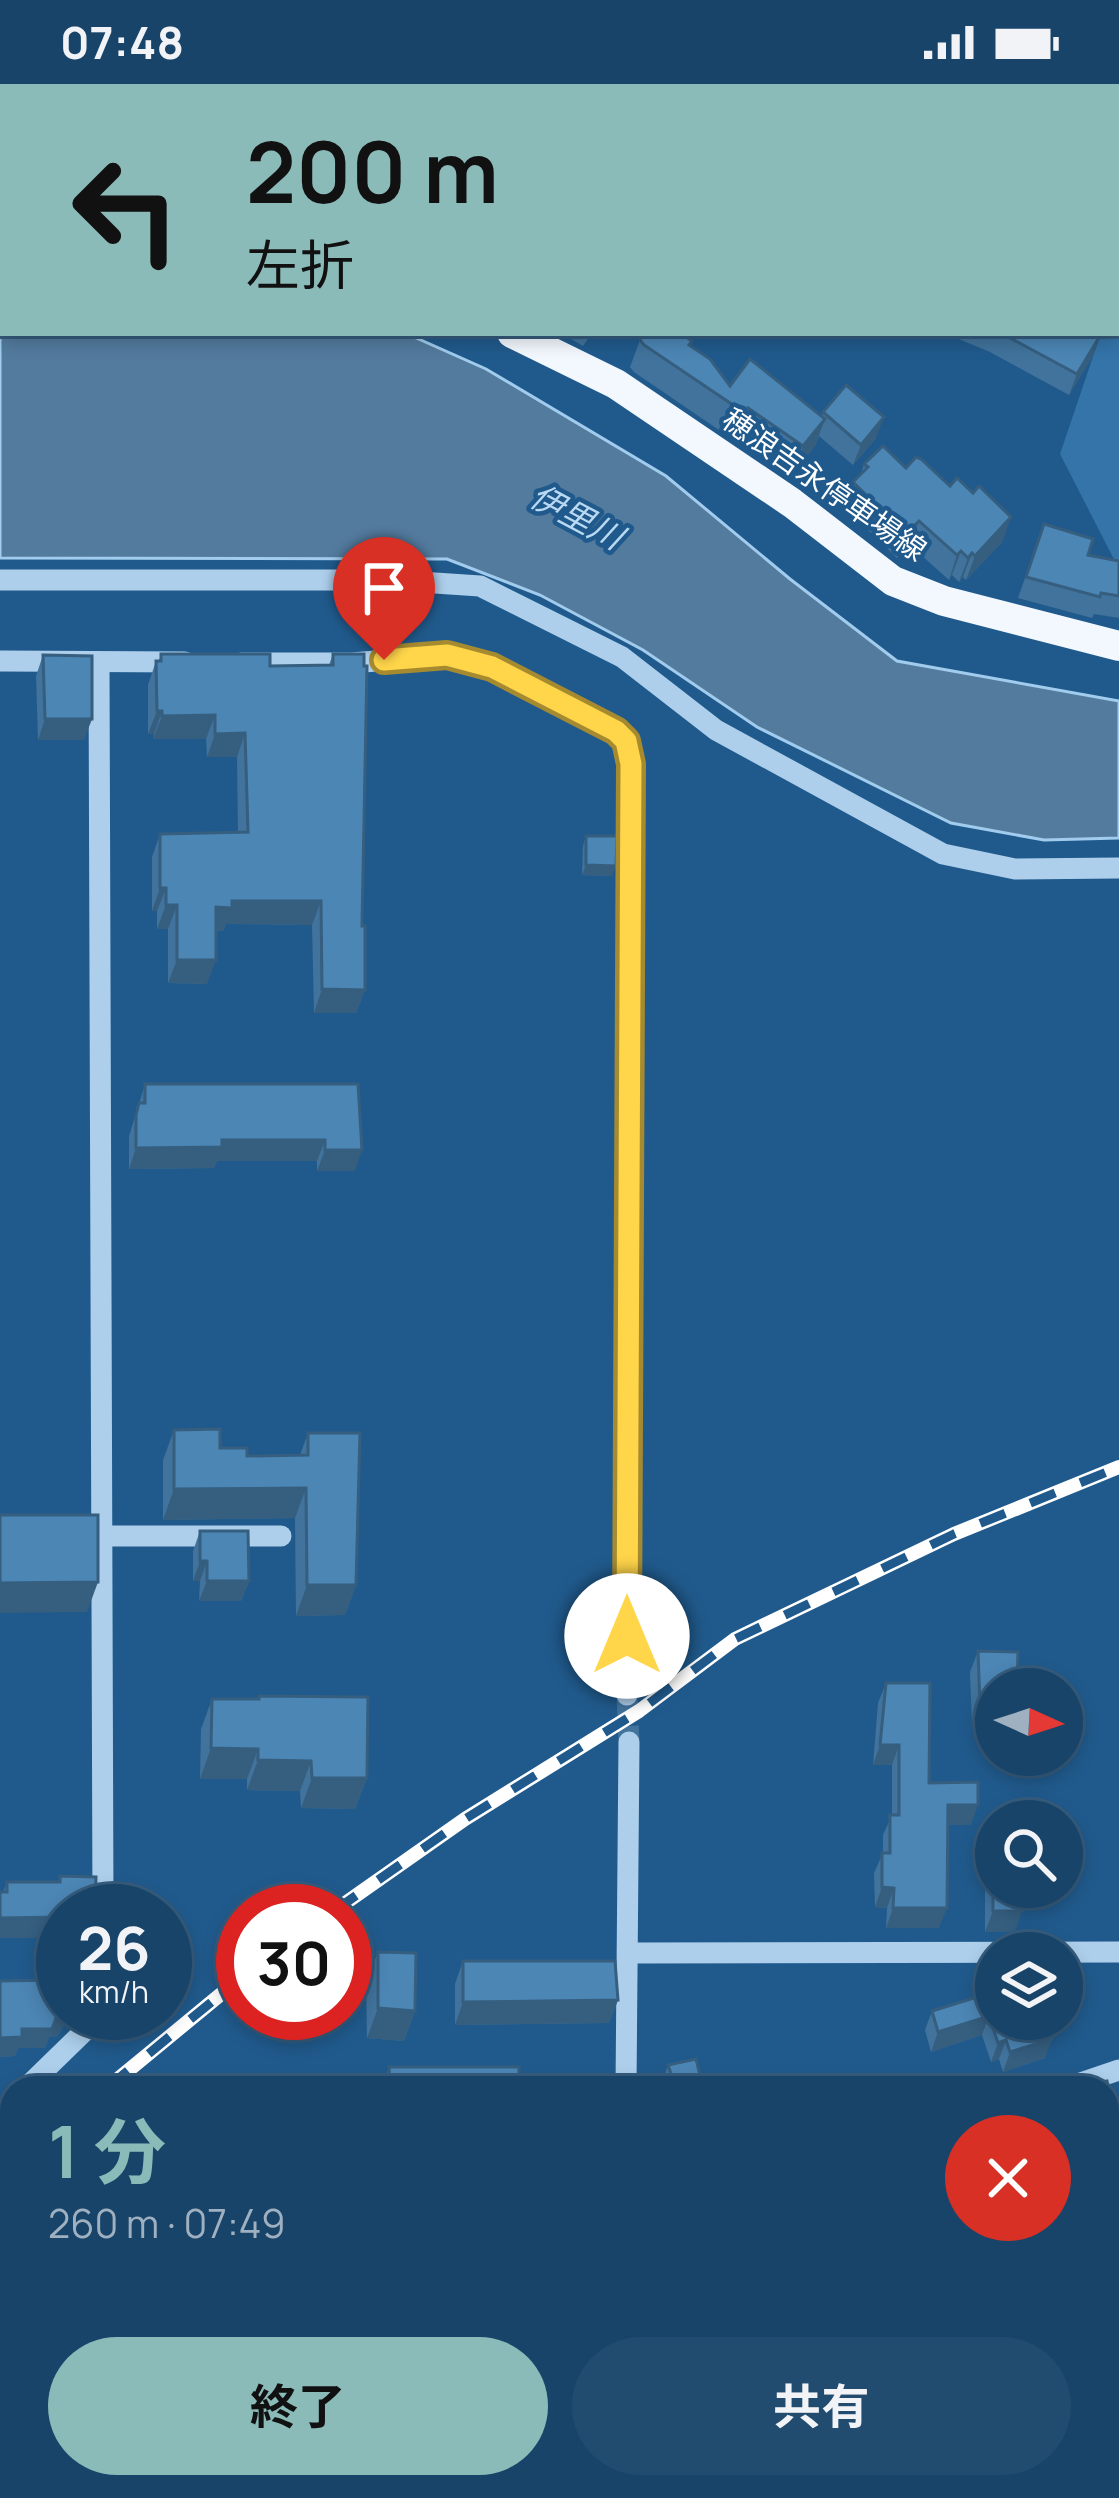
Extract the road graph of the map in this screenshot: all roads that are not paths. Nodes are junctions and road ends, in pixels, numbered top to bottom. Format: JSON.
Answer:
{"nodes":[{"id":1,"x":518,"y":336,"type":"edge"},
{"id":2,"x":0,"y":580,"type":"edge"},
{"id":3,"x":1119,"y":646,"type":"edge"},
{"id":4,"x":0,"y":661,"type":"edge"},
{"id":5,"x":99,"y":662,"type":"junction"},
{"id":6,"x":1119,"y":868,"type":"edge"},
{"id":7,"x":101,"y":1536,"type":"junction"},
{"id":8,"x":281,"y":1536,"type":"dead end"},
{"id":9,"x":627,"y":1696,"type":"tunnel mouth"},
{"id":10,"x":629,"y":1742,"type":"tunnel mouth"},
{"id":11,"x":103,"y":1884,"type":"edge"},
{"id":12,"x":630,"y":1952,"type":"junction"},
{"id":13,"x":1119,"y":1952,"type":"edge"},
{"id":14,"x":75,"y":2040,"type":"edge"},
{"id":15,"x":38,"y":2076,"type":"edge"},
{"id":16,"x":626,"y":2076,"type":"edge"}],
"edges":[{"from":1,"to":3,"type":"main road","name":"穂浪吉永停車場線"},
{"from":2,"to":6,"type":"street"},
{"from":4,"to":5,"type":"street"},
{"from":5,"to":7,"type":"street"},
{"from":5,"to":9,"type":"street"},
{"from":7,"to":8,"type":"street"},
{"from":7,"to":11,"type":"street"},
{"from":10,"to":12,"type":"street"},
{"from":12,"to":13,"type":"street"},
{"from":12,"to":16,"type":"street"},
{"from":14,"to":15,"type":"street"}]}
